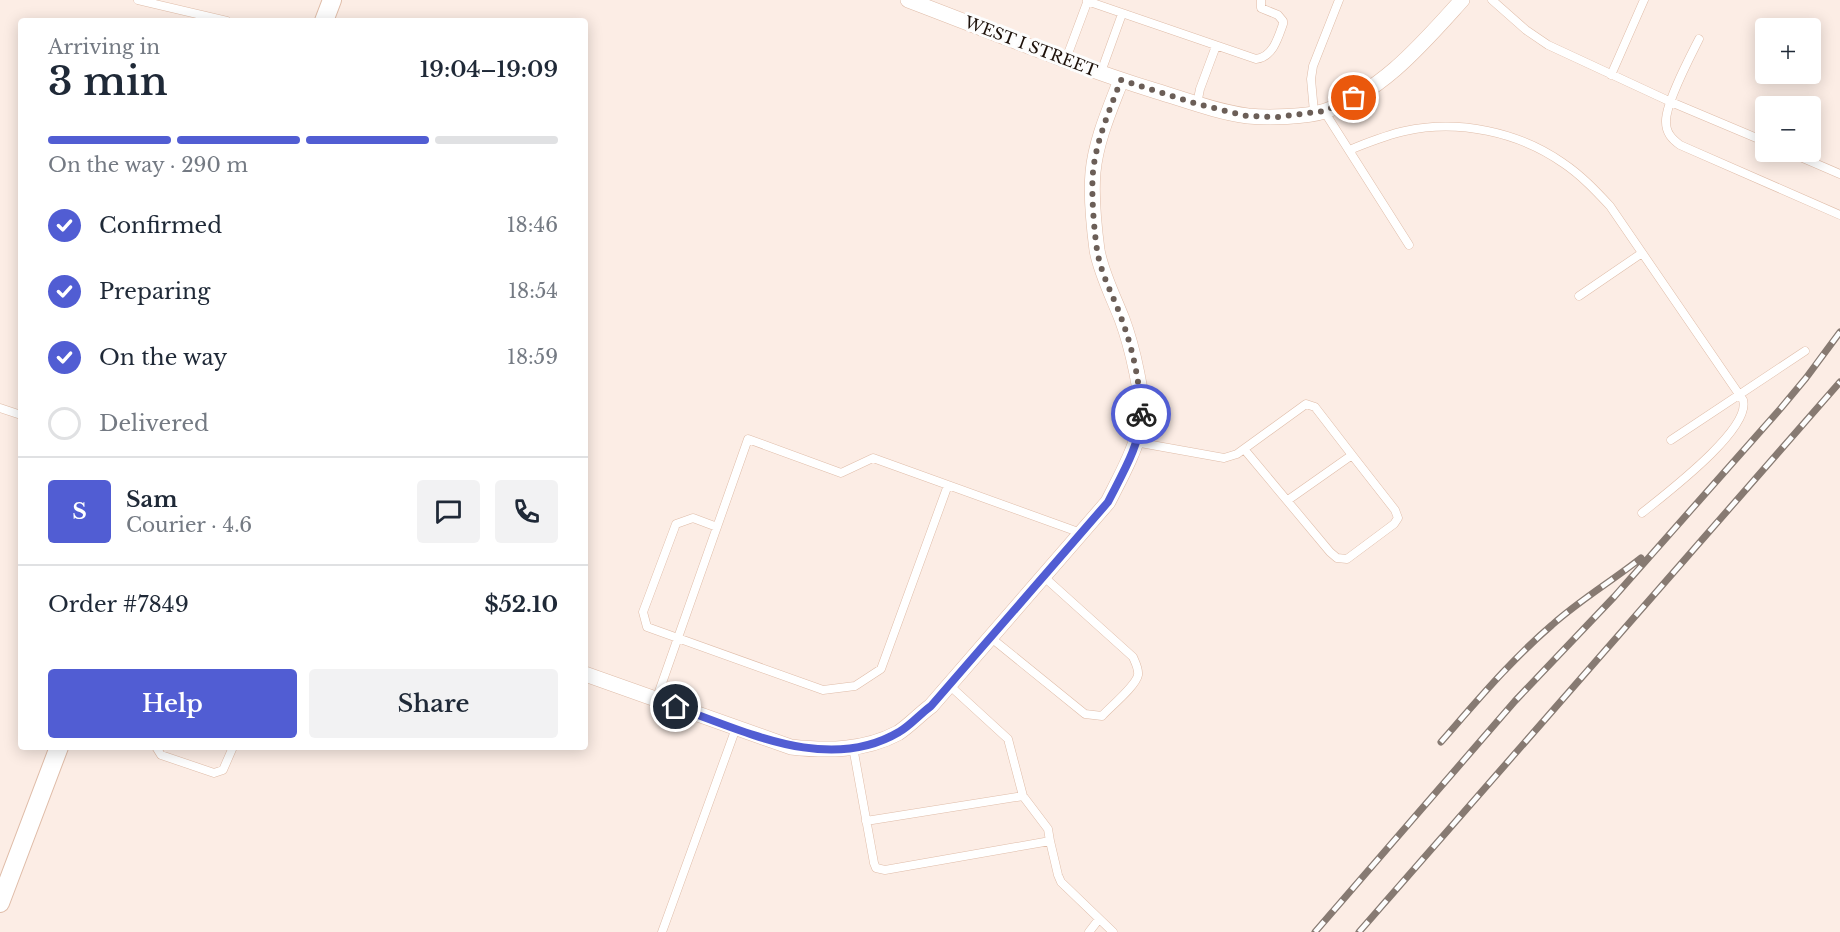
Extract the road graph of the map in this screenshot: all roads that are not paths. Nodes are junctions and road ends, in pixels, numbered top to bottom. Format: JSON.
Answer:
{"nodes":[{"id":1,"x":138,"y":0,"type":"edge"},
{"id":2,"x":332,"y":0,"type":"edge"},
{"id":3,"x":908,"y":0,"type":"edge"},
{"id":4,"x":1261,"y":0,"type":"edge"},
{"id":5,"x":1339,"y":0,"type":"edge"},
{"id":6,"x":1492,"y":0,"type":"edge"},
{"id":7,"x":1644,"y":0,"type":"edge"},
{"id":8,"x":1087,"y":1,"type":"edge"},
{"id":9,"x":1457,"y":2,"type":"edge"},
{"id":10,"x":1122,"y":14,"type":"junction"},
{"id":11,"x":214,"y":18,"type":"edge"},
{"id":12,"x":325,"y":18,"type":"edge"},
{"id":13,"x":1699,"y":39,"type":"dead end"},
{"id":14,"x":1216,"y":46,"type":"junction"},
{"id":15,"x":1066,"y":59,"type":"junction"},
{"id":16,"x":1101,"y":72,"type":"junction"},
{"id":17,"x":1611,"y":75,"type":"junction"},
{"id":18,"x":1121,"y":80,"type":"junction"},
{"id":19,"x":1671,"y":102,"type":"junction"},
{"id":20,"x":1197,"y":104,"type":"junction"},
{"id":21,"x":1319,"y":112,"type":"junction"},
{"id":22,"x":1755,"y":136,"type":"edge"},
{"id":23,"x":1349,"y":150,"type":"junction"},
{"id":24,"x":1812,"y":162,"type":"edge"},
{"id":25,"x":1840,"y":174,"type":"edge"},
{"id":26,"x":1840,"y":214,"type":"edge"},
{"id":27,"x":1409,"y":245,"type":"dead end"},
{"id":28,"x":1642,"y":253,"type":"junction"},
{"id":29,"x":1579,"y":296,"type":"dead end"},
{"id":30,"x":1805,"y":351,"type":"dead end"},
{"id":31,"x":1739,"y":394,"type":"junction"},
{"id":32,"x":0,"y":408,"type":"edge"},
{"id":33,"x":18,"y":414,"type":"edge"},
{"id":34,"x":1671,"y":440,"type":"dead end"},
{"id":35,"x":1135,"y":442,"type":"junction"},
{"id":36,"x":1244,"y":449,"type":"junction"},
{"id":37,"x":1352,"y":455,"type":"junction"},
{"id":38,"x":948,"y":485,"type":"junction"},
{"id":39,"x":1288,"y":500,"type":"junction"},
{"id":40,"x":1642,"y":513,"type":"dead end"},
{"id":41,"x":717,"y":527,"type":"junction"},
{"id":42,"x":1081,"y":533,"type":"junction"},
{"id":43,"x":1043,"y":576,"type":"junction"},
{"id":44,"x":677,"y":638,"type":"junction"},
{"id":45,"x":990,"y":638,"type":"junction"},
{"id":46,"x":588,"y":675,"type":"edge"},
{"id":47,"x":949,"y":685,"type":"junction"},
{"id":48,"x":657,"y":700,"type":"junction"},
{"id":49,"x":736,"y":728,"type":"junction"},
{"id":50,"x":853,"y":747,"type":"junction"},
{"id":51,"x":58,"y":750,"type":"edge"},
{"id":52,"x":158,"y":750,"type":"edge"},
{"id":53,"x":232,"y":750,"type":"edge"},
{"id":54,"x":1023,"y":796,"type":"junction"},
{"id":55,"x":866,"y":821,"type":"junction"},
{"id":56,"x":1050,"y":841,"type":"junction"},
{"id":57,"x":0,"y":903,"type":"edge"},
{"id":58,"x":1099,"y":920,"type":"junction"},
{"id":59,"x":662,"y":932,"type":"edge"},
{"id":60,"x":1089,"y":932,"type":"edge"},
{"id":61,"x":1113,"y":932,"type":"edge"}],
"edges":[{"from":1,"to":11,"type":"lane"},
{"from":2,"to":12,"type":"street"},
{"from":3,"to":15,"type":"street","name":"WEST I STREET"},
{"from":4,"to":14,"type":"lane"},
{"from":5,"to":21,"type":"lane"},
{"from":6,"to":17,"type":"lane"},
{"from":7,"to":17,"type":"lane"},
{"from":8,"to":10,"type":"lane"},
{"from":8,"to":15,"type":"lane"},
{"from":9,"to":21,"type":"street","name":"WEST I STREET"},
{"from":10,"to":14,"type":"lane"},
{"from":10,"to":16,"type":"lane"},
{"from":13,"to":19,"type":"lane"},
{"from":14,"to":20,"type":"lane"},
{"from":15,"to":16,"type":"street","name":"WEST I STREET"},
{"from":16,"to":18,"type":"street","name":"WEST I STREET"},
{"from":17,"to":19,"type":"lane"},
{"from":18,"to":20,"type":"street","name":"WEST I STREET"},
{"from":18,"to":35,"type":"street"},
{"from":19,"to":22,"type":"lane"},
{"from":19,"to":26,"type":"lane"},
{"from":20,"to":21,"type":"street","name":"WEST I STREET"},
{"from":21,"to":23,"type":"lane"},
{"from":23,"to":27,"type":"lane"},
{"from":23,"to":28,"type":"lane"},
{"from":24,"to":25,"type":"lane"},
{"from":28,"to":29,"type":"lane"},
{"from":28,"to":31,"type":"lane"},
{"from":30,"to":31,"type":"lane"},
{"from":31,"to":34,"type":"lane"},
{"from":31,"to":40,"type":"lane"},
{"from":32,"to":33,"type":"lane"},
{"from":35,"to":36,"type":"lane"},
{"from":35,"to":42,"type":"street"},
{"from":36,"to":37,"type":"lane"},
{"from":36,"to":39,"type":"lane"},
{"from":37,"to":39,"type":"lane"},
{"from":37,"to":39,"type":"lane"},
{"from":38,"to":41,"type":"lane"},
{"from":38,"to":42,"type":"lane"},
{"from":38,"to":44,"type":"lane"},
{"from":41,"to":44,"type":"lane"},
{"from":41,"to":44,"type":"lane"},
{"from":42,"to":43,"type":"street"},
{"from":43,"to":45,"type":"street"},
{"from":43,"to":45,"type":"lane"},
{"from":44,"to":48,"type":"lane"},
{"from":45,"to":47,"type":"street"},
{"from":46,"to":48,"type":"street"},
{"from":47,"to":50,"type":"street"},
{"from":47,"to":54,"type":"lane"},
{"from":48,"to":49,"type":"street"},
{"from":49,"to":50,"type":"street"},
{"from":49,"to":59,"type":"lane"},
{"from":50,"to":55,"type":"lane"},
{"from":51,"to":57,"type":"street"},
{"from":52,"to":53,"type":"lane"},
{"from":54,"to":55,"type":"lane"},
{"from":54,"to":56,"type":"lane"},
{"from":55,"to":56,"type":"lane"},
{"from":56,"to":58,"type":"lane"},
{"from":58,"to":60,"type":"lane"},
{"from":58,"to":61,"type":"lane"}]}
